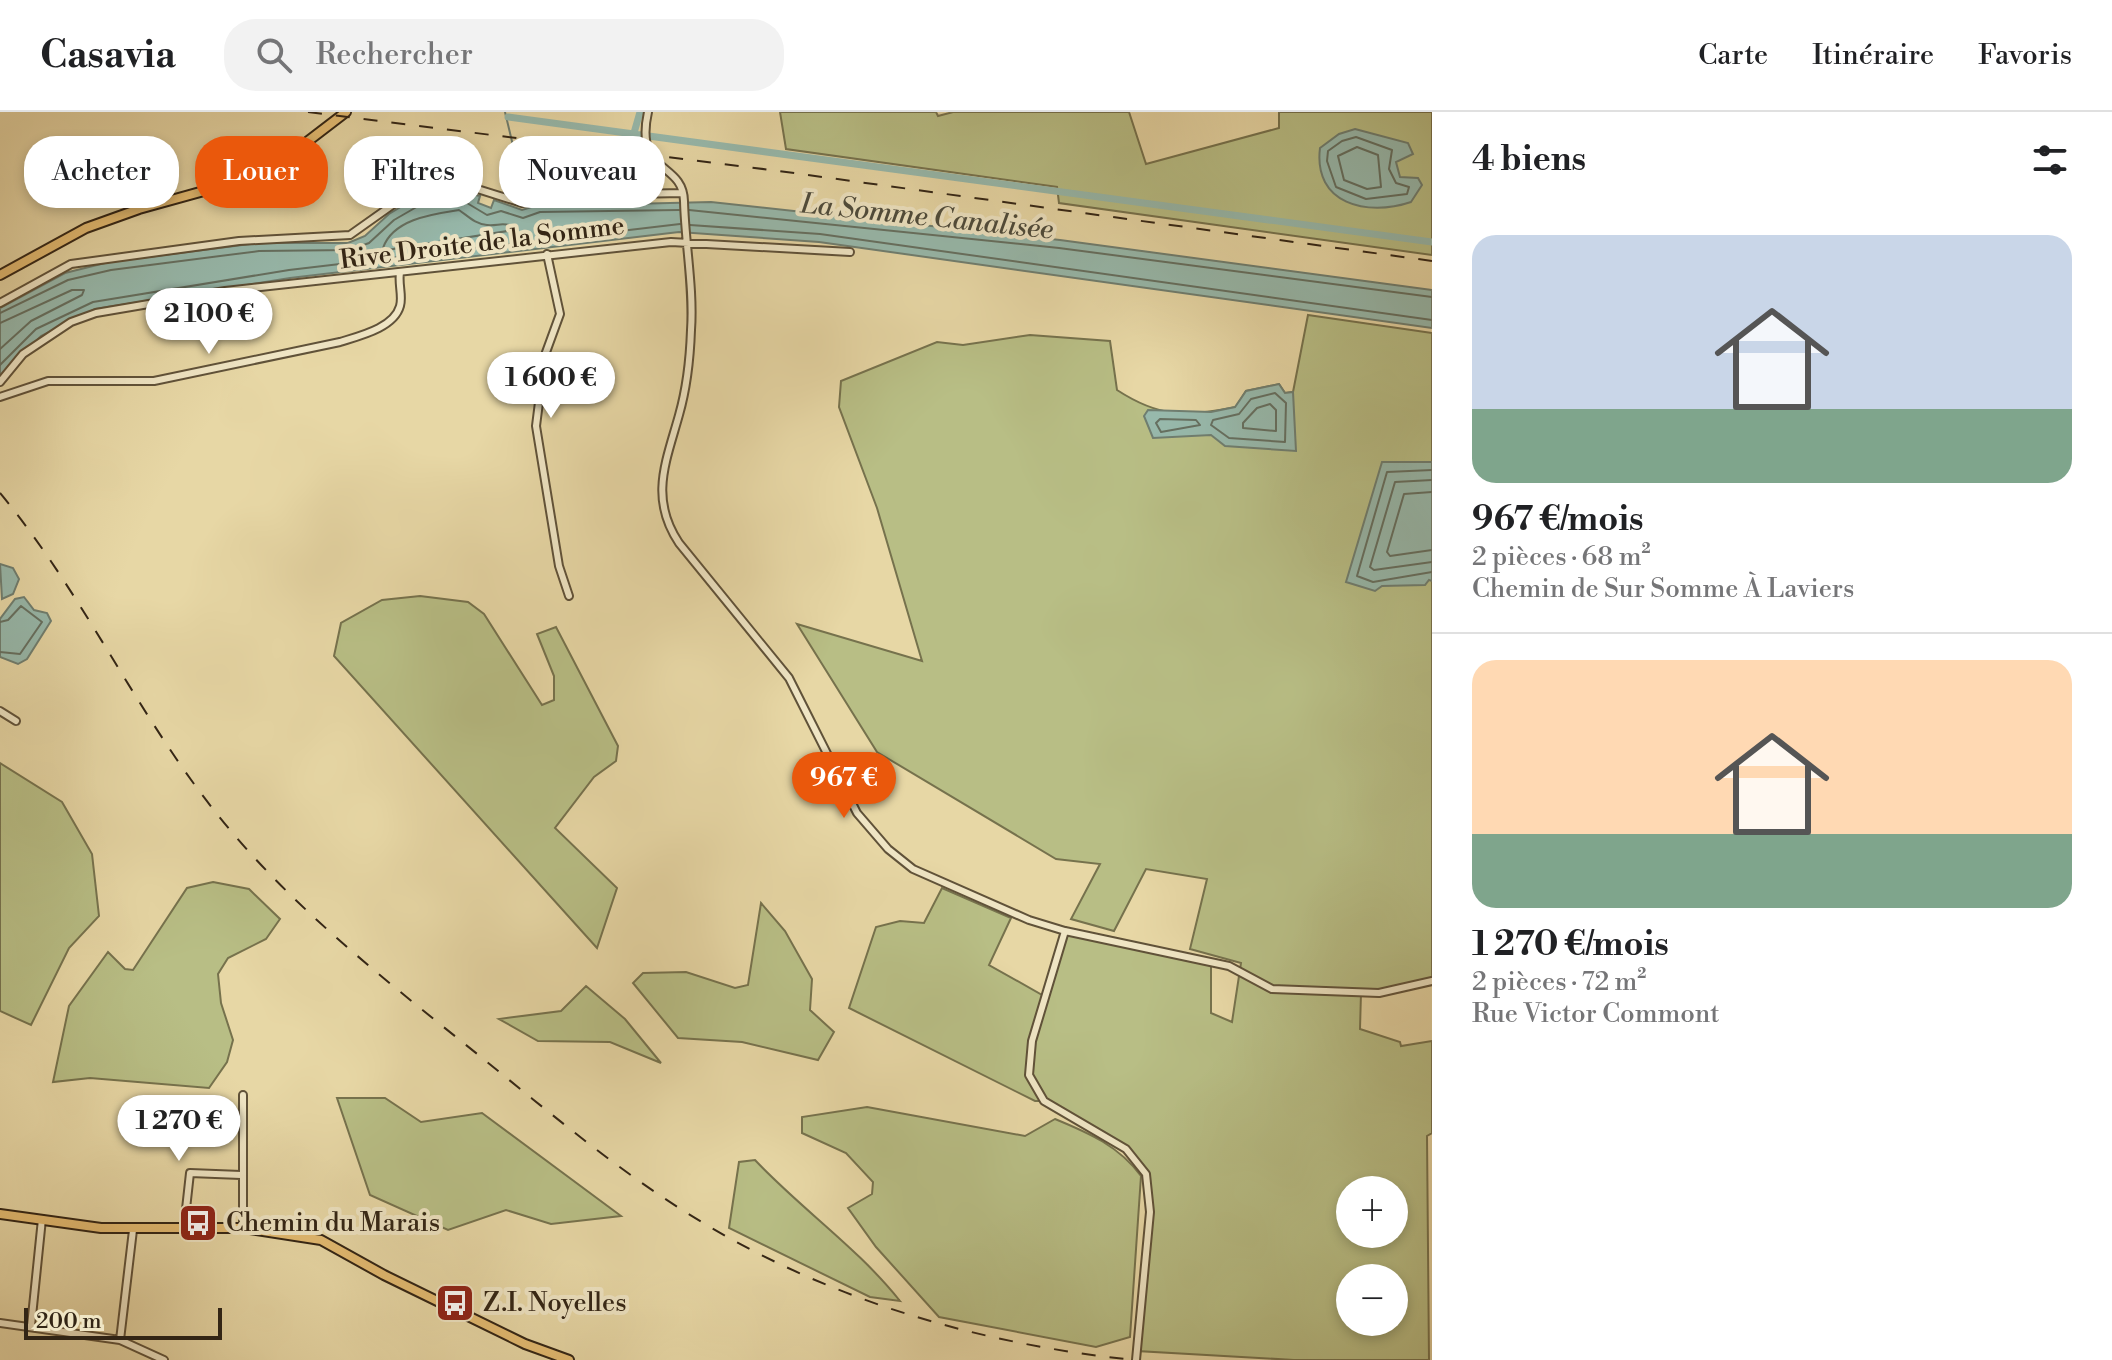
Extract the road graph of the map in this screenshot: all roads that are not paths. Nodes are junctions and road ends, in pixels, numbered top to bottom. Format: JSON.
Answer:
{"nodes":[{"id":1,"x":346,"y":112,"type":"edge"},
{"id":2,"x":648,"y":112,"type":"edge"},
{"id":3,"x":684,"y":196,"type":"junction"},
{"id":4,"x":684,"y":240,"type":"junction"},
{"id":5,"x":850,"y":252,"type":"dead end"},
{"id":6,"x":547,"y":254,"type":"junction"},
{"id":7,"x":400,"y":273,"type":"junction"},
{"id":8,"x":0,"y":275,"type":"edge"},
{"id":9,"x":0,"y":303,"type":"edge"},
{"id":10,"x":0,"y":382,"type":"edge"},
{"id":11,"x":0,"y":397,"type":"edge"},
{"id":12,"x":569,"y":596,"type":"dead end"},
{"id":13,"x":0,"y":711,"type":"edge"},
{"id":14,"x":16,"y":721,"type":"dead end"},
{"id":15,"x":1065,"y":931,"type":"junction"},
{"id":16,"x":1432,"y":981,"type":"edge"},
{"id":17,"x":243,"y":1095,"type":"dead end"},
{"id":18,"x":241,"y":1175,"type":"junction"},
{"id":19,"x":0,"y":1214,"type":"edge"},
{"id":20,"x":42,"y":1219,"type":"junction"},
{"id":21,"x":184,"y":1227,"type":"junction"},
{"id":22,"x":243,"y":1228,"type":"junction"},
{"id":23,"x":133,"y":1230,"type":"junction"},
{"id":24,"x":0,"y":1323,"type":"edge"},
{"id":25,"x":31,"y":1326,"type":"junction"},
{"id":26,"x":120,"y":1340,"type":"junction"},
{"id":27,"x":164,"y":1360,"type":"edge"},
{"id":28,"x":569,"y":1360,"type":"edge"},
{"id":29,"x":1136,"y":1360,"type":"edge"}],
"edges":[{"from":1,"to":8,"type":"main road"},
{"from":2,"to":3,"type":"street"},
{"from":3,"to":4,"type":"street"},
{"from":3,"to":9,"type":"street"},
{"from":4,"to":5,"type":"street","name":"Rive Droite de la Somme"},
{"from":4,"to":6,"type":"street","name":"Rive Droite de la Somme"},
{"from":4,"to":15,"type":"street"},
{"from":6,"to":7,"type":"street","name":"Rive Droite de la Somme"},
{"from":6,"to":12,"type":"street"},
{"from":7,"to":10,"type":"street","name":"Rive Droite de la Somme"},
{"from":7,"to":11,"type":"street"},
{"from":13,"to":14,"type":"street"},
{"from":15,"to":16,"type":"street"},
{"from":15,"to":29,"type":"street"},
{"from":17,"to":18,"type":"street"},
{"from":18,"to":21,"type":"street"},
{"from":18,"to":22,"type":"street"},
{"from":19,"to":20,"type":"main road"},
{"from":20,"to":23,"type":"main road"},
{"from":20,"to":25,"type":"street"},
{"from":21,"to":22,"type":"main road"},
{"from":21,"to":23,"type":"main road"},
{"from":22,"to":28,"type":"main road"},
{"from":23,"to":26,"type":"street"},
{"from":24,"to":25,"type":"street"},
{"from":25,"to":26,"type":"street"},
{"from":26,"to":27,"type":"street"}]}
